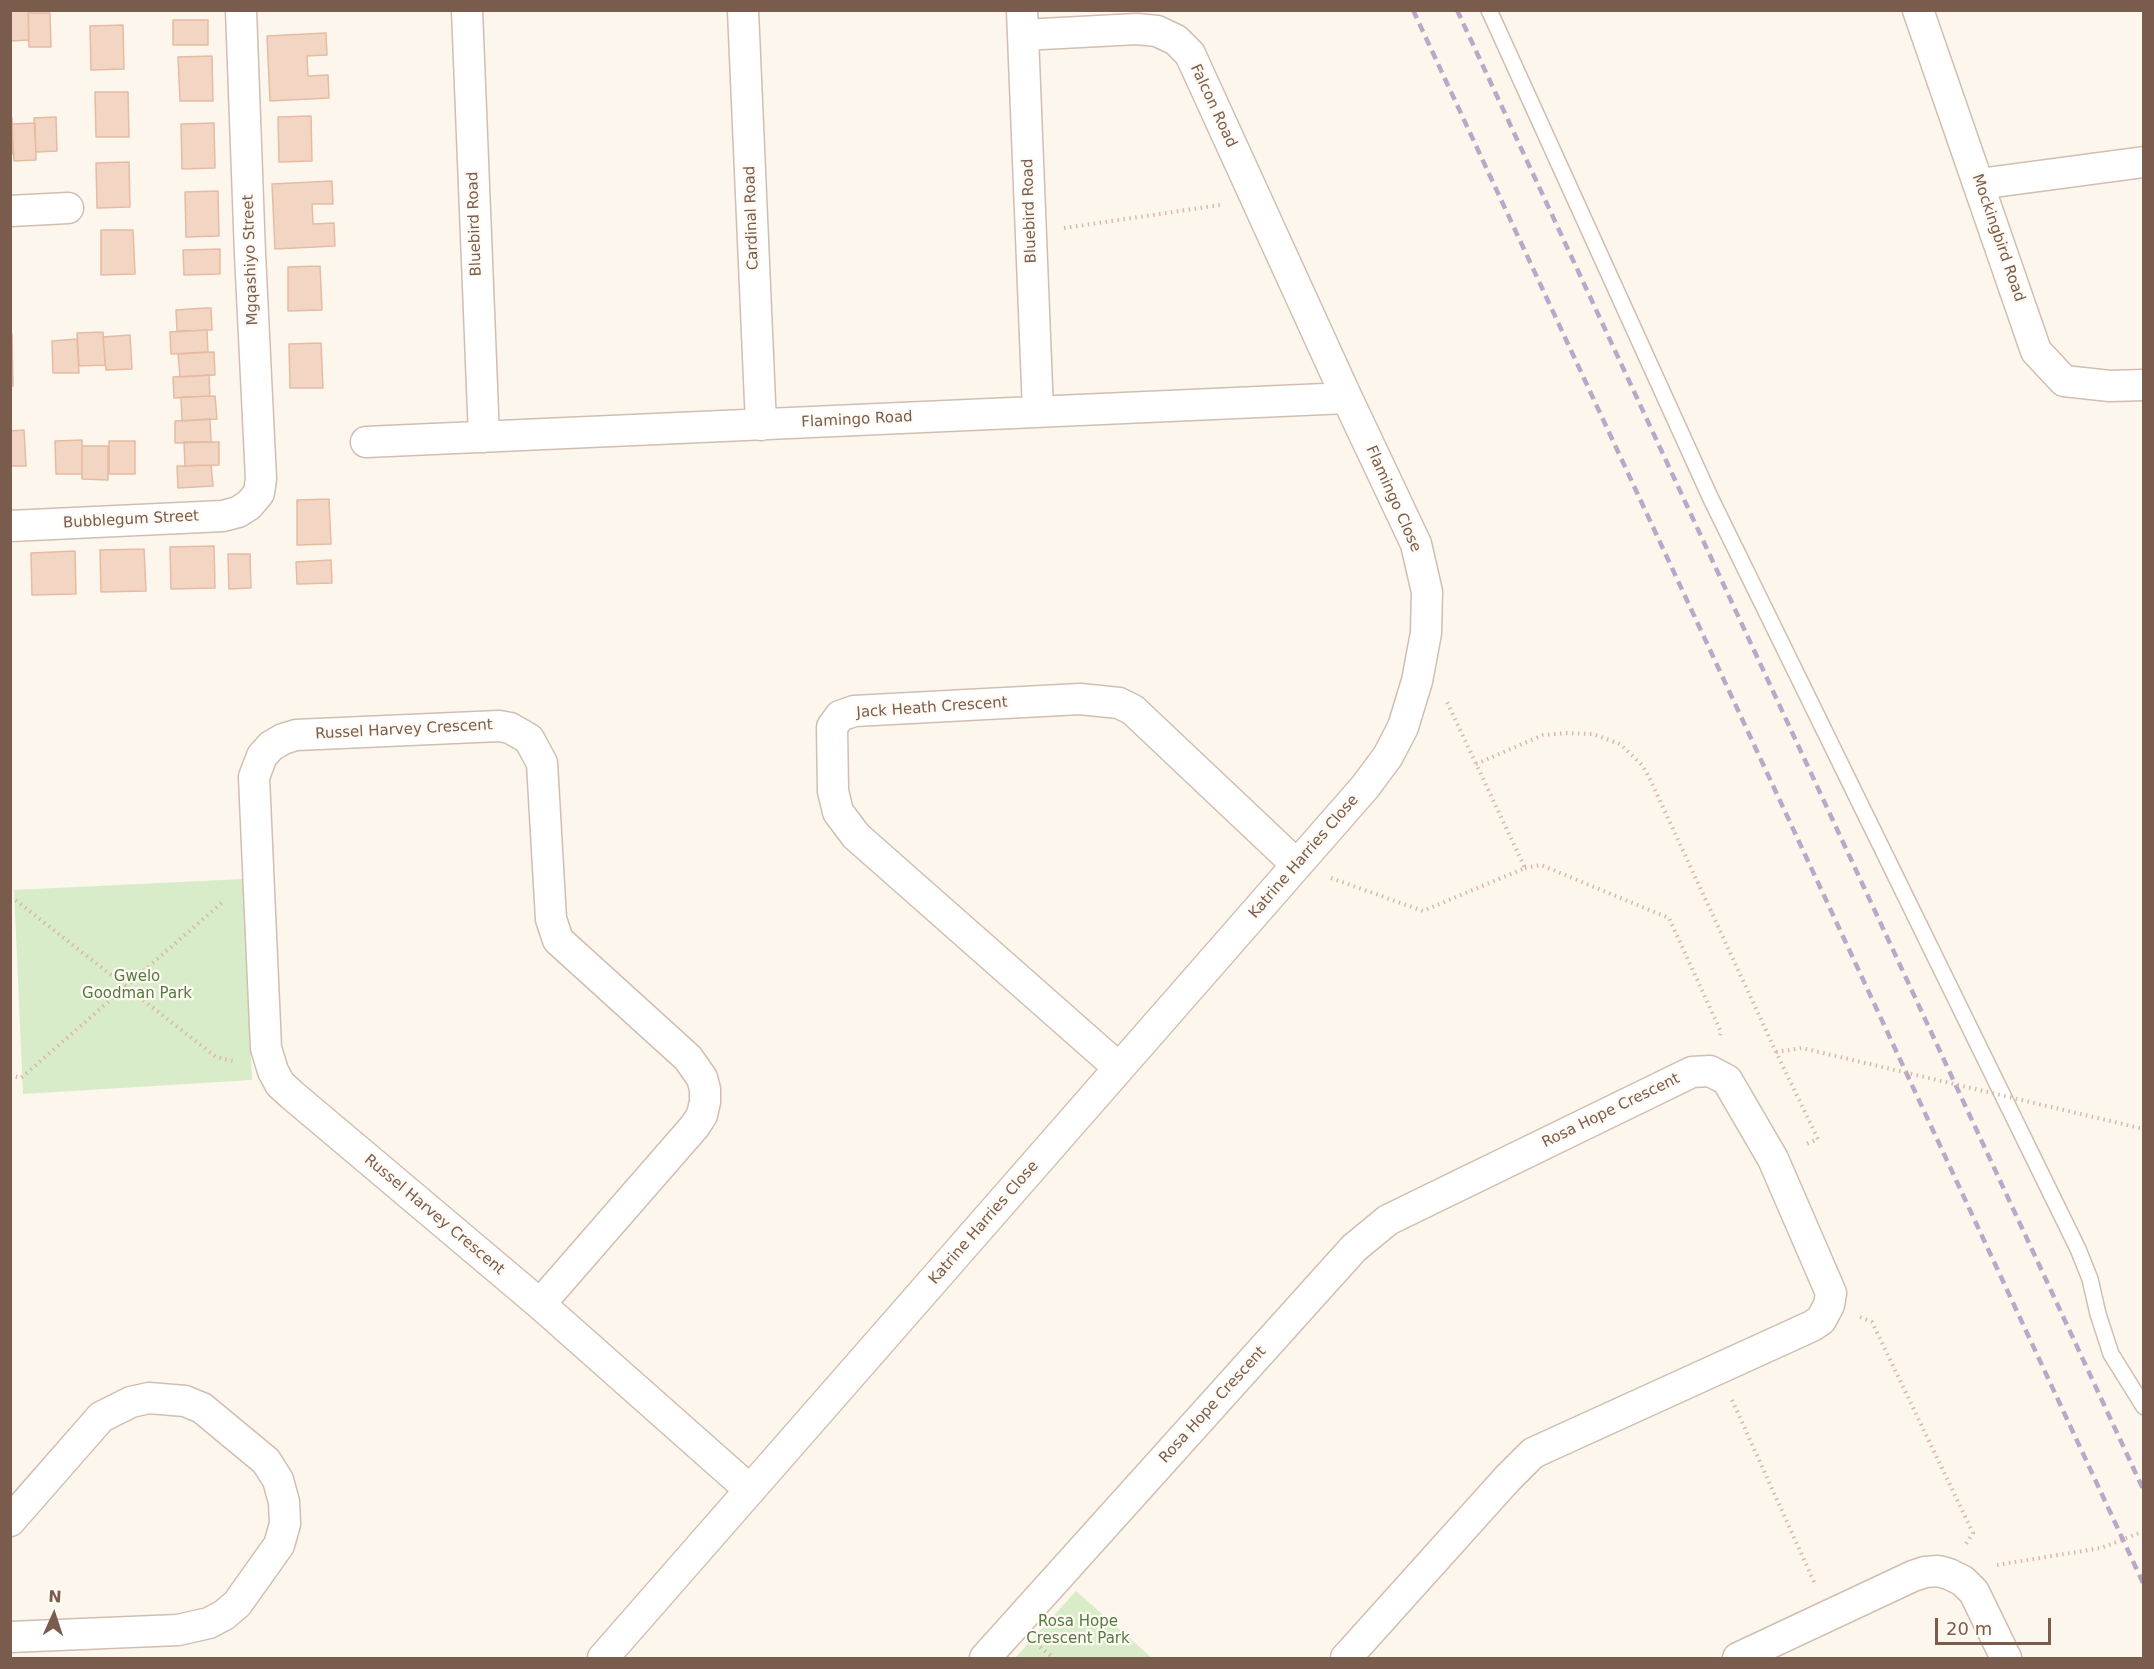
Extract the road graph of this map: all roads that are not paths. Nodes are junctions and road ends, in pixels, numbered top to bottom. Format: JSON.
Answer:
{"nodes":[{"id":1,"x":241,"y":10,"type":"edge"},
{"id":2,"x":467,"y":10,"type":"edge"},
{"id":3,"x":743,"y":10,"type":"edge"},
{"id":4,"x":1489,"y":10,"type":"edge"},
{"id":5,"x":1918,"y":10,"type":"edge"},
{"id":6,"x":1023,"y":23,"type":"edge"},
{"id":7,"x":2144,"y":162,"type":"edge"},
{"id":8,"x":1979,"y":183,"type":"junction"},
{"id":9,"x":68,"y":208,"type":"dead end"},
{"id":10,"x":10,"y":211,"type":"edge"},
{"id":11,"x":1294,"y":284,"type":"joint"},
{"id":12,"x":2144,"y":385,"type":"edge"},
{"id":13,"x":1347,"y":398,"type":"junction"},
{"id":14,"x":1038,"y":412,"type":"junction"},
{"id":15,"x":761,"y":425,"type":"junction"},
{"id":16,"x":484,"y":437,"type":"junction"},
{"id":17,"x":366,"y":442,"type":"dead end"},
{"id":18,"x":249,"y":505,"type":"joint"},
{"id":19,"x":10,"y":526,"type":"edge"},
{"id":20,"x":1365,"y":787,"type":"joint"},
{"id":21,"x":1297,"y":865,"type":"junction"},
{"id":22,"x":1119,"y":1068,"type":"junction"},
{"id":23,"x":540,"y":1304,"type":"junction"},
{"id":24,"x":2144,"y":1407,"type":"edge"},
{"id":25,"x":750,"y":1490,"type":"junction"},
{"id":26,"x":10,"y":1521,"type":"edge"},
{"id":27,"x":10,"y":1637,"type":"edge"},
{"id":28,"x":603,"y":1659,"type":"edge"},
{"id":29,"x":985,"y":1659,"type":"edge"},
{"id":30,"x":1346,"y":1659,"type":"edge"},
{"id":31,"x":1738,"y":1659,"type":"edge"},
{"id":32,"x":2006,"y":1659,"type":"edge"}],
"edges":[{"from":1,"to":18,"type":"street","name":"Mgqashiyo Street"},
{"from":2,"to":16,"type":"street","name":"Bluebird Road"},
{"from":3,"to":15,"type":"street","name":"Cardinal Road"},
{"from":4,"to":24,"type":"lane"},
{"from":5,"to":8,"type":"street","name":"Mockingbird Road"},
{"from":6,"to":11,"type":"street","name":"Falcon Road"},
{"from":6,"to":14,"type":"street","name":"Bluebird Road"},
{"from":7,"to":8,"type":"street"},
{"from":8,"to":12,"type":"street","name":"Mockingbird Road"},
{"from":9,"to":10,"type":"street"},
{"from":11,"to":13,"type":"street","name":"Flamingo Close"},
{"from":13,"to":14,"type":"street","name":"Flamingo Road"},
{"from":13,"to":20,"type":"street","name":"Flamingo Close"},
{"from":14,"to":15,"type":"street","name":"Flamingo Road"},
{"from":15,"to":16,"type":"street","name":"Flamingo Road"},
{"from":16,"to":17,"type":"street","name":"Flamingo Road"},
{"from":18,"to":19,"type":"street","name":"Bubblegum Street"},
{"from":20,"to":21,"type":"street","name":"Katrine Harries Close"},
{"from":21,"to":22,"type":"street","name":"Katrine Harries Close"},
{"from":21,"to":22,"type":"street","name":"Jack Heath Crescent"},
{"from":22,"to":25,"type":"street","name":"Katrine Harries Close"},
{"from":23,"to":23,"type":"street","name":"Russel Harvey Crescent"},
{"from":23,"to":25,"type":"street","name":"Russel Harvey Crescent"},
{"from":25,"to":28,"type":"street","name":"Katrine Harries Close"},
{"from":26,"to":27,"type":"street"},
{"from":29,"to":30,"type":"street","name":"Rosa Hope Crescent"},
{"from":31,"to":32,"type":"street"}]}
